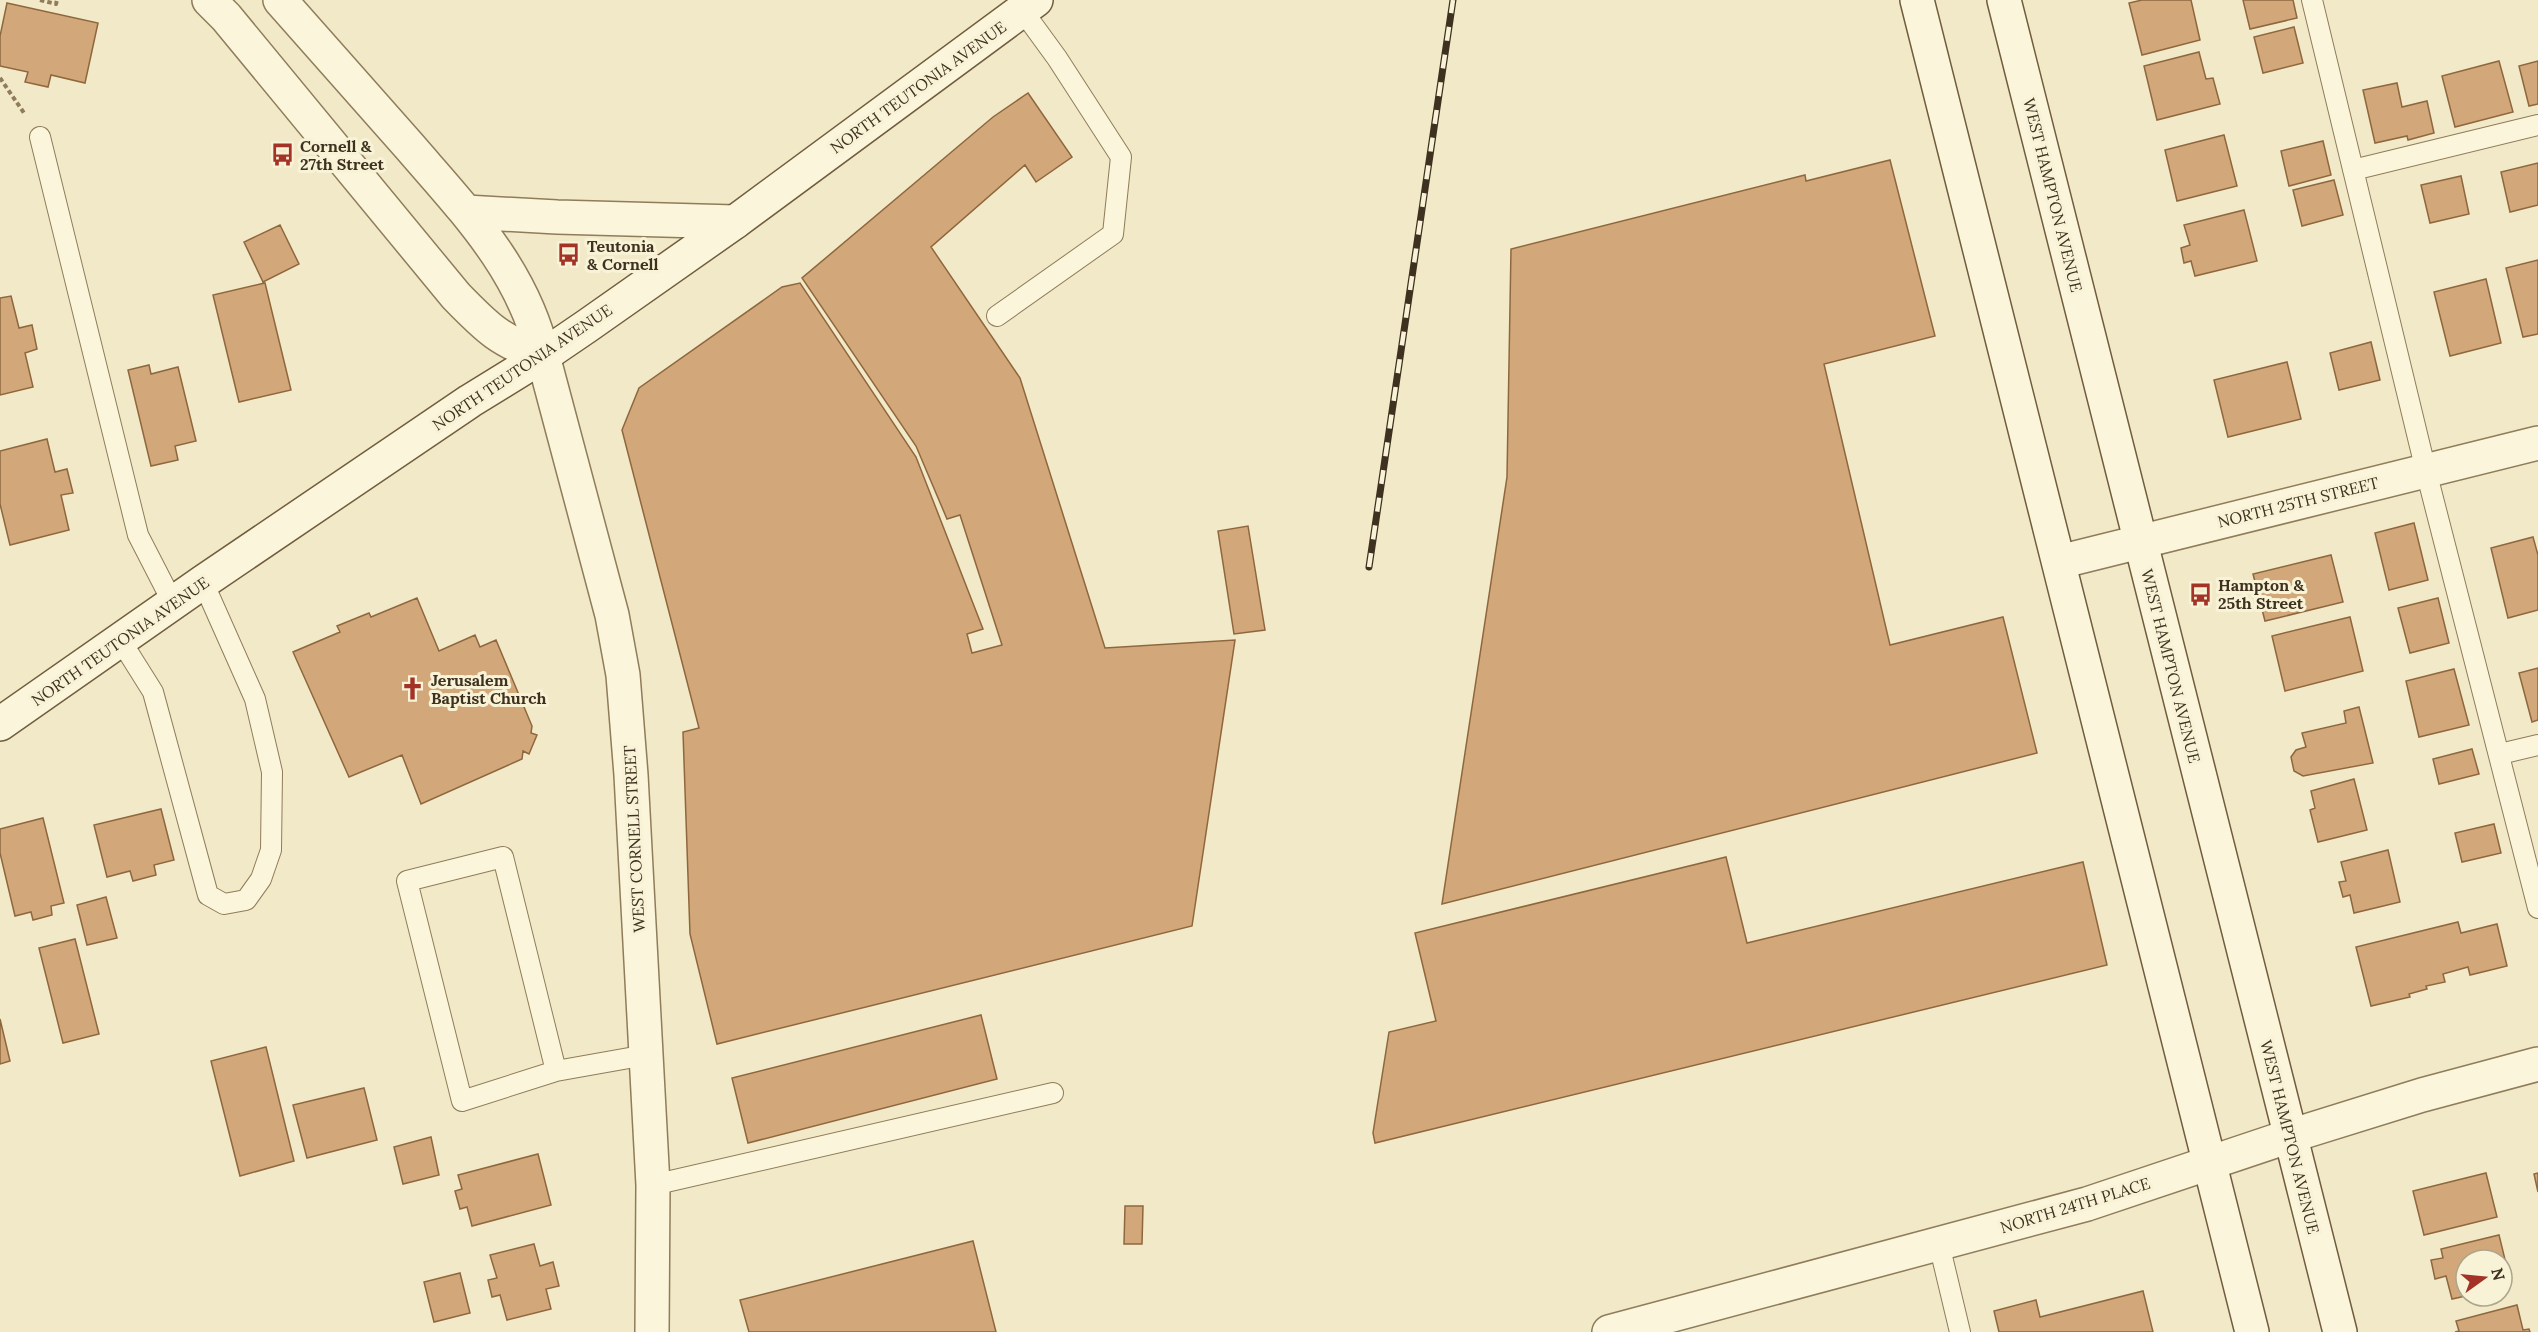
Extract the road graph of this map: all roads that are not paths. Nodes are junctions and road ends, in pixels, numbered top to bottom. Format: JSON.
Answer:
{"nodes":[{"id":1,"x":208,"y":0,"type":"edge"},
{"id":2,"x":280,"y":0,"type":"edge"},
{"id":3,"x":1917,"y":0,"type":"edge"},
{"id":4,"x":2004,"y":0,"type":"edge"},
{"id":5,"x":2312,"y":0,"type":"edge"},
{"id":6,"x":1029,"y":5,"type":"edge"},
{"id":7,"x":2538,"y":125,"type":"edge"},
{"id":8,"x":40,"y":136,"type":"road end"},
{"id":9,"x":2353,"y":170,"type":"junction"},
{"id":10,"x":466,"y":212,"type":"junction"},
{"id":11,"x":735,"y":222,"type":"junction"},
{"id":12,"x":997,"y":316,"type":"dead end"},
{"id":13,"x":543,"y":356,"type":"junction"},
{"id":14,"x":2538,"y":443,"type":"edge"},
{"id":15,"x":2426,"y":471,"type":"junction"},
{"id":16,"x":2140,"y":541,"type":"junction"},
{"id":17,"x":2059,"y":562,"type":"junction"},
{"id":18,"x":203,"y":582,"type":"junction"},
{"id":19,"x":173,"y":603,"type":"junction"},
{"id":20,"x":120,"y":641,"type":"junction"},
{"id":21,"x":0,"y":724,"type":"edge"},
{"id":22,"x":2538,"y":745,"type":"edge"},
{"id":23,"x":2500,"y":754,"type":"junction"},
{"id":24,"x":2538,"y":908,"type":"edge"},
{"id":25,"x":646,"y":1055,"type":"junction"},
{"id":26,"x":2538,"y":1064,"type":"edge"},
{"id":27,"x":556,"y":1071,"type":"junction"},
{"id":28,"x":1053,"y":1093,"type":"dead end"},
{"id":29,"x":2290,"y":1136,"type":"junction"},
{"id":30,"x":2209,"y":1163,"type":"junction"},
{"id":31,"x":652,"y":1185,"type":"junction"},
{"id":32,"x":1939,"y":1244,"type":"junction"},
{"id":33,"x":1671,"y":1324,"type":"edge"},
{"id":34,"x":652,"y":1332,"type":"edge"},
{"id":35,"x":1609,"y":1332,"type":"edge"},
{"id":36,"x":1960,"y":1332,"type":"edge"},
{"id":37,"x":2252,"y":1332,"type":"edge"},
{"id":38,"x":2340,"y":1332,"type":"edge"}],
"edges":[{"from":1,"to":13,"type":"main road"},
{"from":2,"to":10,"type":"main road","name":"WEST CORNELL STREET"},
{"from":3,"to":17,"type":"main road"},
{"from":4,"to":16,"type":"main road","name":"WEST HAMPTON AVENUE"},
{"from":5,"to":9,"type":"lane"},
{"from":6,"to":11,"type":"main road","name":"NORTH TEUTONIA AVENUE"},
{"from":6,"to":12,"type":"lane"},
{"from":7,"to":9,"type":"lane"},
{"from":8,"to":19,"type":"lane"},
{"from":9,"to":15,"type":"lane"},
{"from":10,"to":11,"type":"main road"},
{"from":10,"to":13,"type":"main road","name":"WEST CORNELL STREET"},
{"from":11,"to":13,"type":"main road","name":"NORTH TEUTONIA AVENUE"},
{"from":13,"to":18,"type":"main road","name":"NORTH TEUTONIA AVENUE"},
{"from":13,"to":25,"type":"main road","name":"WEST CORNELL STREET"},
{"from":14,"to":15,"type":"main road","name":"NORTH 25TH STREET"},
{"from":15,"to":16,"type":"main road","name":"NORTH 25TH STREET"},
{"from":15,"to":23,"type":"lane"},
{"from":16,"to":17,"type":"main road","name":"NORTH 25TH STREET"},
{"from":16,"to":29,"type":"main road","name":"WEST HAMPTON AVENUE"},
{"from":17,"to":30,"type":"main road"},
{"from":18,"to":19,"type":"main road","name":"NORTH TEUTONIA AVENUE"},
{"from":18,"to":20,"type":"lane"},
{"from":19,"to":20,"type":"main road","name":"NORTH TEUTONIA AVENUE"},
{"from":20,"to":21,"type":"main road","name":"NORTH TEUTONIA AVENUE"},
{"from":22,"to":23,"type":"lane"},
{"from":23,"to":24,"type":"lane"},
{"from":25,"to":27,"type":"lane"},
{"from":25,"to":31,"type":"main road","name":"WEST CORNELL STREET"},
{"from":26,"to":29,"type":"main road","name":"NORTH 24TH PLACE"},
{"from":27,"to":27,"type":"lane"},
{"from":28,"to":31,"type":"lane"},
{"from":29,"to":30,"type":"main road","name":"NORTH 24TH PLACE"},
{"from":29,"to":38,"type":"main road","name":"WEST HAMPTON AVENUE"},
{"from":30,"to":32,"type":"main road","name":"NORTH 24TH PLACE"},
{"from":30,"to":37,"type":"main road"},
{"from":31,"to":34,"type":"main road","name":"WEST CORNELL STREET"},
{"from":32,"to":33,"type":"main road","name":"NORTH 24TH PLACE"},
{"from":32,"to":36,"type":"lane"},
{"from":33,"to":35,"type":"main road","name":"NORTH 24TH PLACE"}]}
